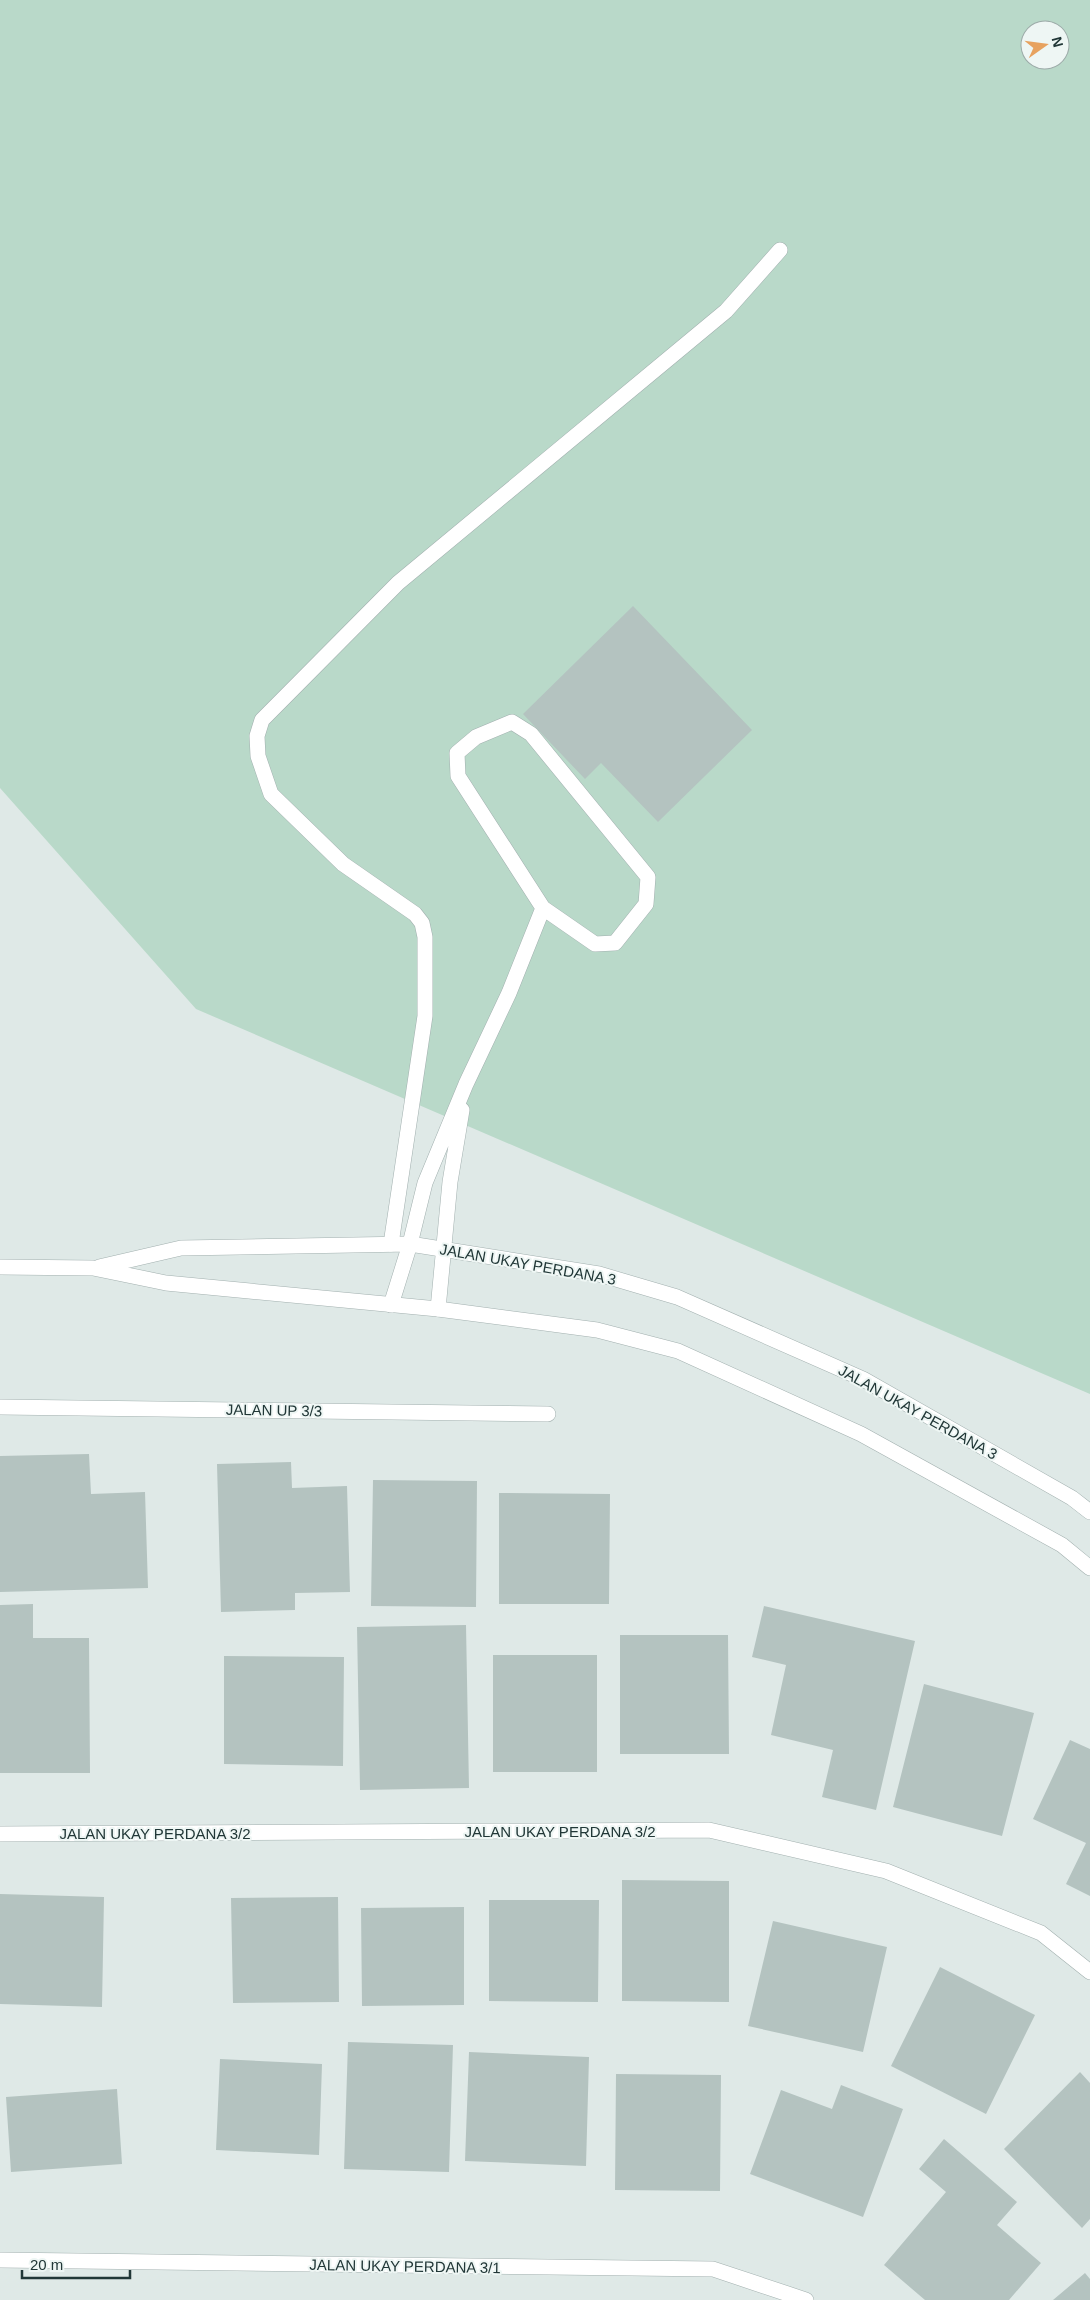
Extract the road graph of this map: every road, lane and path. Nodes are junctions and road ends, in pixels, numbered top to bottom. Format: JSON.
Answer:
{"nodes":[{"id":1,"x":780,"y":250,"type":"dead end"},
{"id":2,"x":543,"y":908,"type":"junction"},
{"id":3,"x":466,"y":1084,"type":"junction"},
{"id":4,"x":391,"y":1244,"type":"junction"},
{"id":5,"x":410,"y":1244,"type":"junction"},
{"id":6,"x":444,"y":1250,"type":"junction"},
{"id":7,"x":0,"y":1267,"type":"edge"},
{"id":8,"x":93,"y":1268,"type":"junction"},
{"id":9,"x":390,"y":1305,"type":"junction"},
{"id":10,"x":438,"y":1309,"type":"junction"},
{"id":11,"x":0,"y":1407,"type":"edge"},
{"id":12,"x":548,"y":1414,"type":"dead end"},
{"id":13,"x":1090,"y":1512,"type":"edge"},
{"id":14,"x":1090,"y":1568,"type":"edge"},
{"id":15,"x":0,"y":1834,"type":"edge"},
{"id":16,"x":1090,"y":1972,"type":"edge"},
{"id":17,"x":0,"y":2260,"type":"edge"},
{"id":18,"x":806,"y":2300,"type":"edge"}],
"edges":[{"from":1,"to":4,"type":"street"},
{"from":2,"to":2,"type":"street"},
{"from":2,"to":3,"type":"street"},
{"from":3,"to":5,"type":"street"},
{"from":3,"to":6,"type":"street"},
{"from":4,"to":5,"type":"street","name":"JALAN UKAY PERDANA 3"},
{"from":4,"to":8,"type":"street","name":"JALAN UKAY PERDANA 3"},
{"from":5,"to":6,"type":"street","name":"JALAN UKAY PERDANA 3"},
{"from":5,"to":9,"type":"street"},
{"from":6,"to":10,"type":"street"},
{"from":6,"to":13,"type":"street","name":"JALAN UKAY PERDANA 3"},
{"from":7,"to":8,"type":"street","name":"JALAN UKAY PERDANA 3"},
{"from":8,"to":9,"type":"street","name":"JALAN UKAY PERDANA 3"},
{"from":9,"to":10,"type":"street","name":"JALAN UKAY PERDANA 3"},
{"from":10,"to":14,"type":"street","name":"JALAN UKAY PERDANA 3"},
{"from":11,"to":12,"type":"street","name":"JALAN UP 3/3"},
{"from":15,"to":16,"type":"street","name":"JALAN UKAY PERDANA 3/2"},
{"from":17,"to":18,"type":"street","name":"JALAN UKAY PERDANA 3/1"}]}
